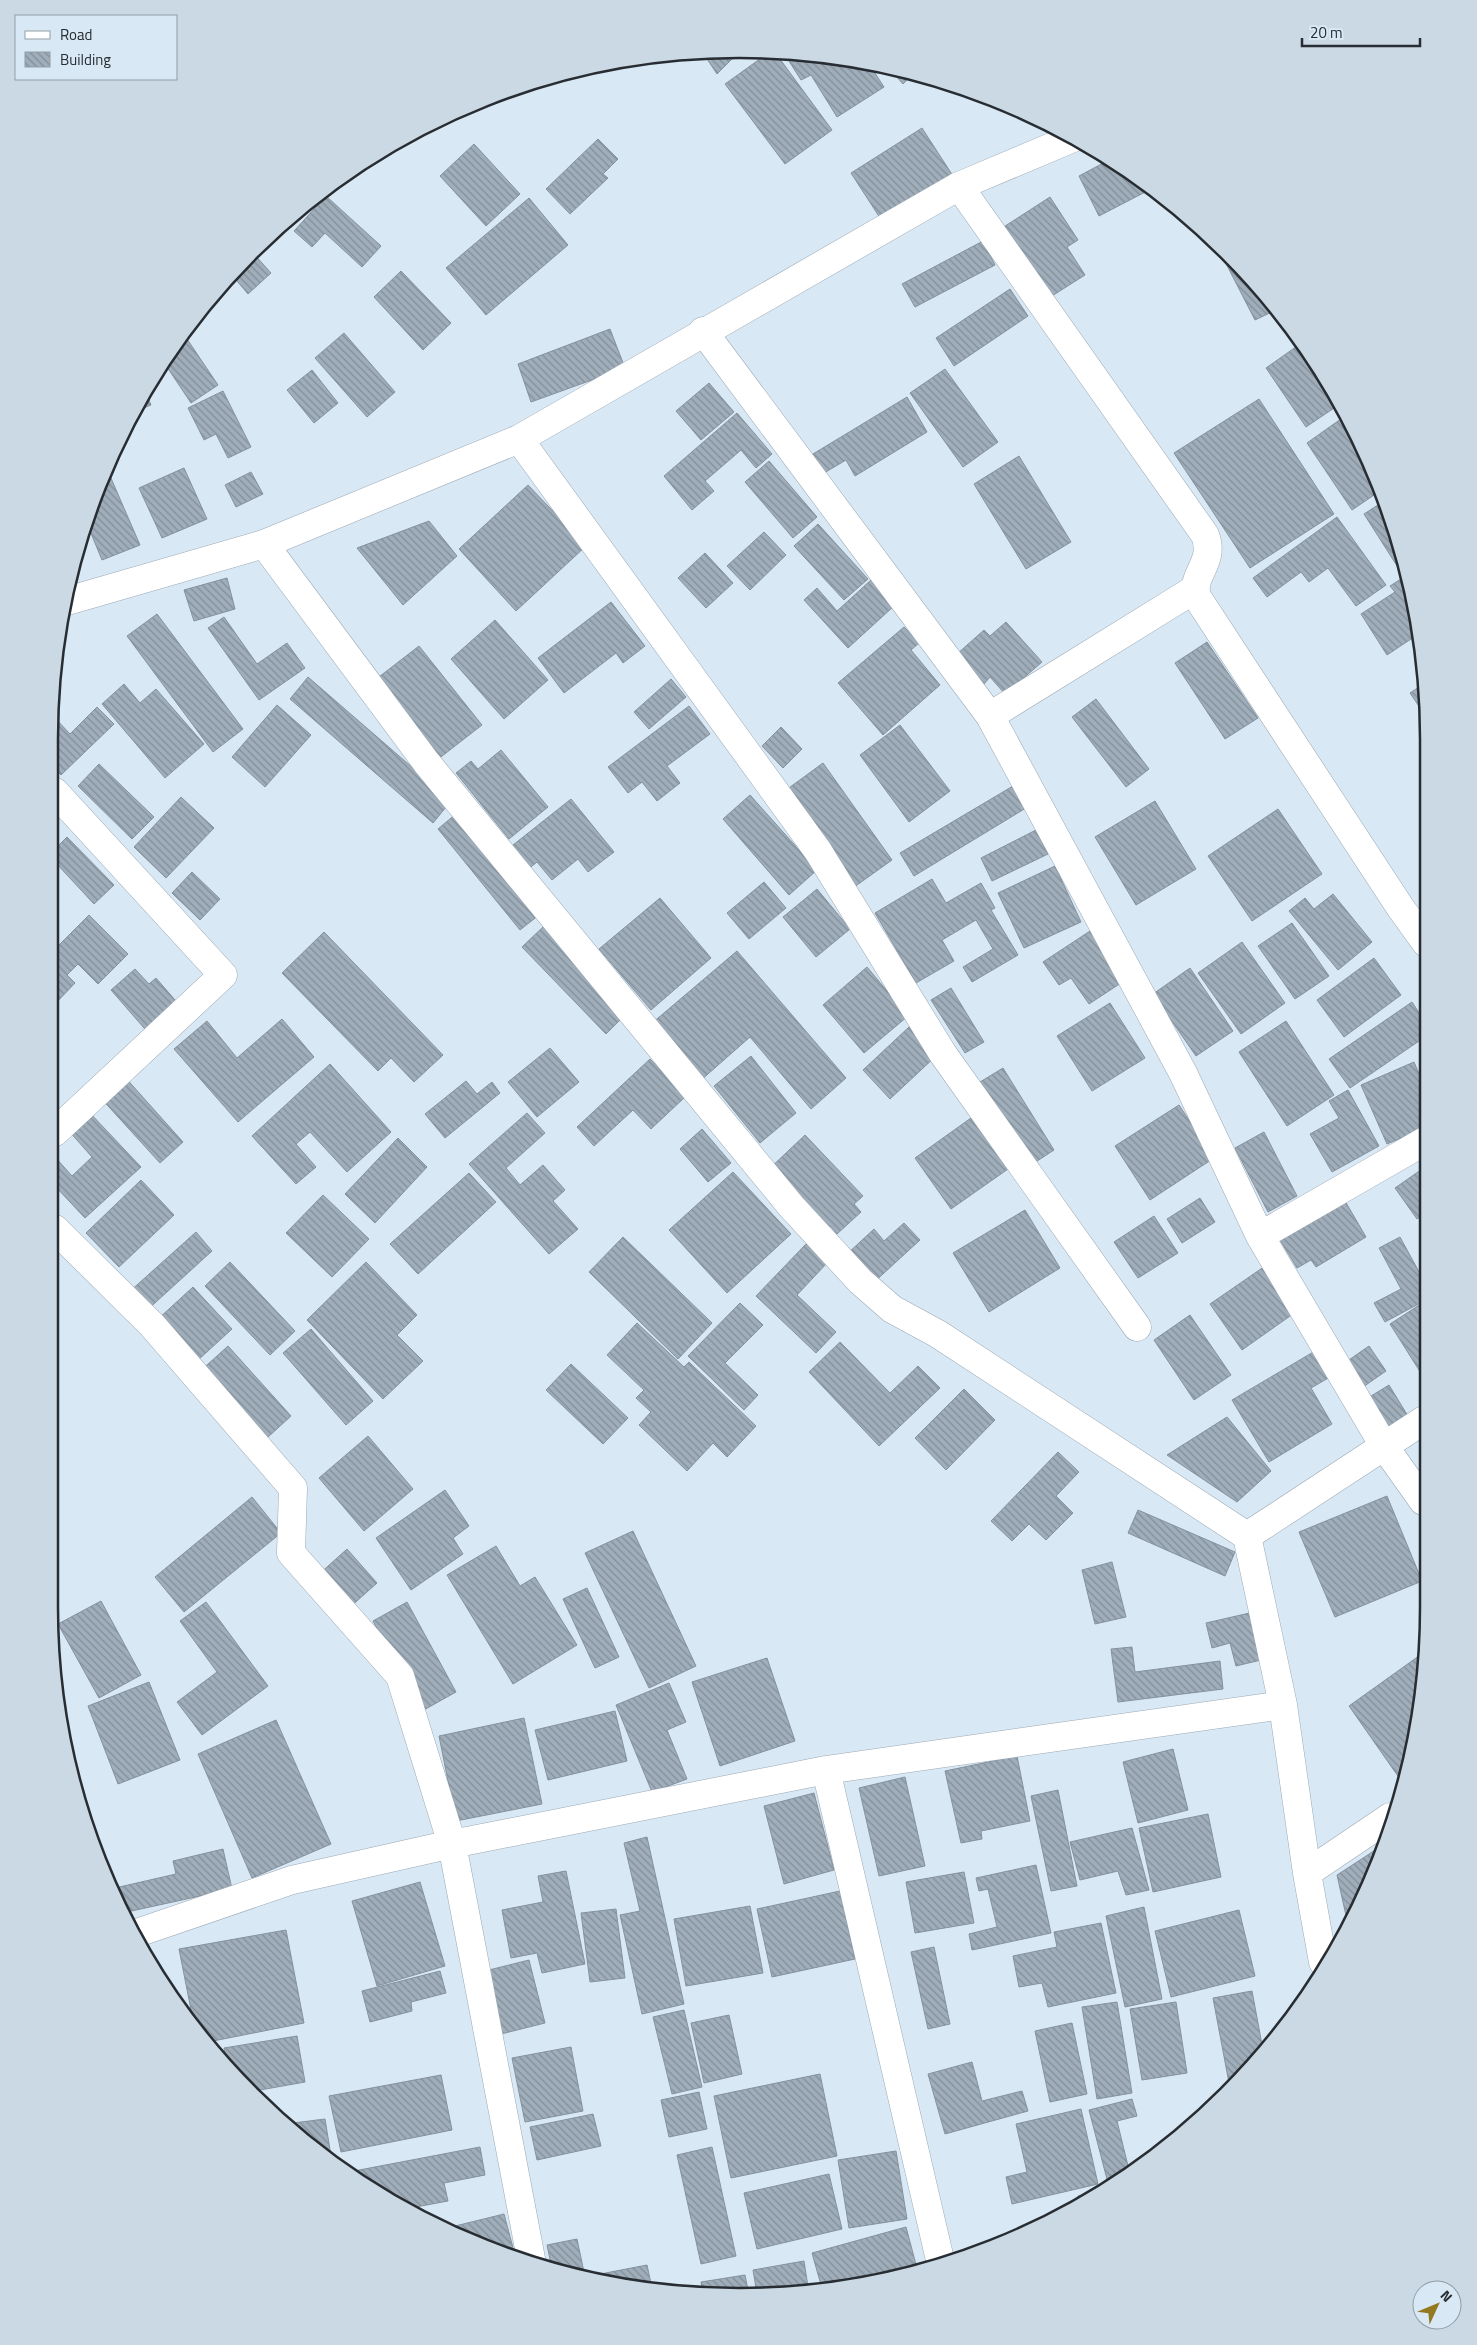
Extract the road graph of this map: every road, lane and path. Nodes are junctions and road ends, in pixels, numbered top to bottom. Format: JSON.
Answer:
{"nodes":[{"id":1,"x":1065,"y":141,"type":"edge"},
{"id":2,"x":959,"y":186,"type":"junction"},
{"id":3,"x":703,"y":331,"type":"junction"},
{"id":4,"x":519,"y":439,"type":"junction"},
{"id":5,"x":264,"y":544,"type":"junction"},
{"id":6,"x":1195,"y":589,"type":"junction"},
{"id":7,"x":72,"y":600,"type":"edge"},
{"id":8,"x":990,"y":716,"type":"junction"},
{"id":9,"x":58,"y":795,"type":"edge"},
{"id":10,"x":1420,"y":934,"type":"edge"},
{"id":11,"x":58,"y":1129,"type":"edge"},
{"id":12,"x":1420,"y":1144,"type":"edge"},
{"id":13,"x":58,"y":1232,"type":"edge"},
{"id":14,"x":1260,"y":1236,"type":"junction"},
{"id":15,"x":1137,"y":1327,"type":"dead end"},
{"id":16,"x":1420,"y":1423,"type":"edge"},
{"id":17,"x":1384,"y":1446,"type":"junction"},
{"id":18,"x":1420,"y":1497,"type":"edge"},
{"id":19,"x":1247,"y":1536,"type":"junction"},
{"id":20,"x":1283,"y":1705,"type":"junction"},
{"id":21,"x":826,"y":1770,"type":"junction"},
{"id":22,"x":1384,"y":1821,"type":"edge"},
{"id":23,"x":452,"y":1844,"type":"junction"},
{"id":24,"x":1307,"y":1873,"type":"junction"},
{"id":25,"x":141,"y":1932,"type":"edge"},
{"id":26,"x":1322,"y":1957,"type":"edge"},
{"id":27,"x":530,"y":2254,"type":"edge"},
{"id":28,"x":940,"y":2256,"type":"edge"}],
"edges":[{"from":1,"to":2,"type":"street"},
{"from":2,"to":3,"type":"street"},
{"from":2,"to":6,"type":"street"},
{"from":3,"to":4,"type":"street"},
{"from":3,"to":8,"type":"street"},
{"from":4,"to":5,"type":"street"},
{"from":4,"to":15,"type":"street"},
{"from":5,"to":7,"type":"street"},
{"from":5,"to":19,"type":"street"},
{"from":6,"to":8,"type":"street"},
{"from":6,"to":10,"type":"street"},
{"from":8,"to":14,"type":"street"},
{"from":9,"to":11,"type":"street"},
{"from":12,"to":14,"type":"street"},
{"from":13,"to":23,"type":"street"},
{"from":14,"to":17,"type":"street"},
{"from":16,"to":17,"type":"street"},
{"from":17,"to":18,"type":"street"},
{"from":17,"to":19,"type":"street"},
{"from":19,"to":20,"type":"street"},
{"from":20,"to":21,"type":"street"},
{"from":20,"to":24,"type":"street"},
{"from":21,"to":23,"type":"street"},
{"from":21,"to":28,"type":"street"},
{"from":22,"to":24,"type":"street"},
{"from":23,"to":25,"type":"street"},
{"from":23,"to":27,"type":"street"},
{"from":24,"to":26,"type":"street"}]}
